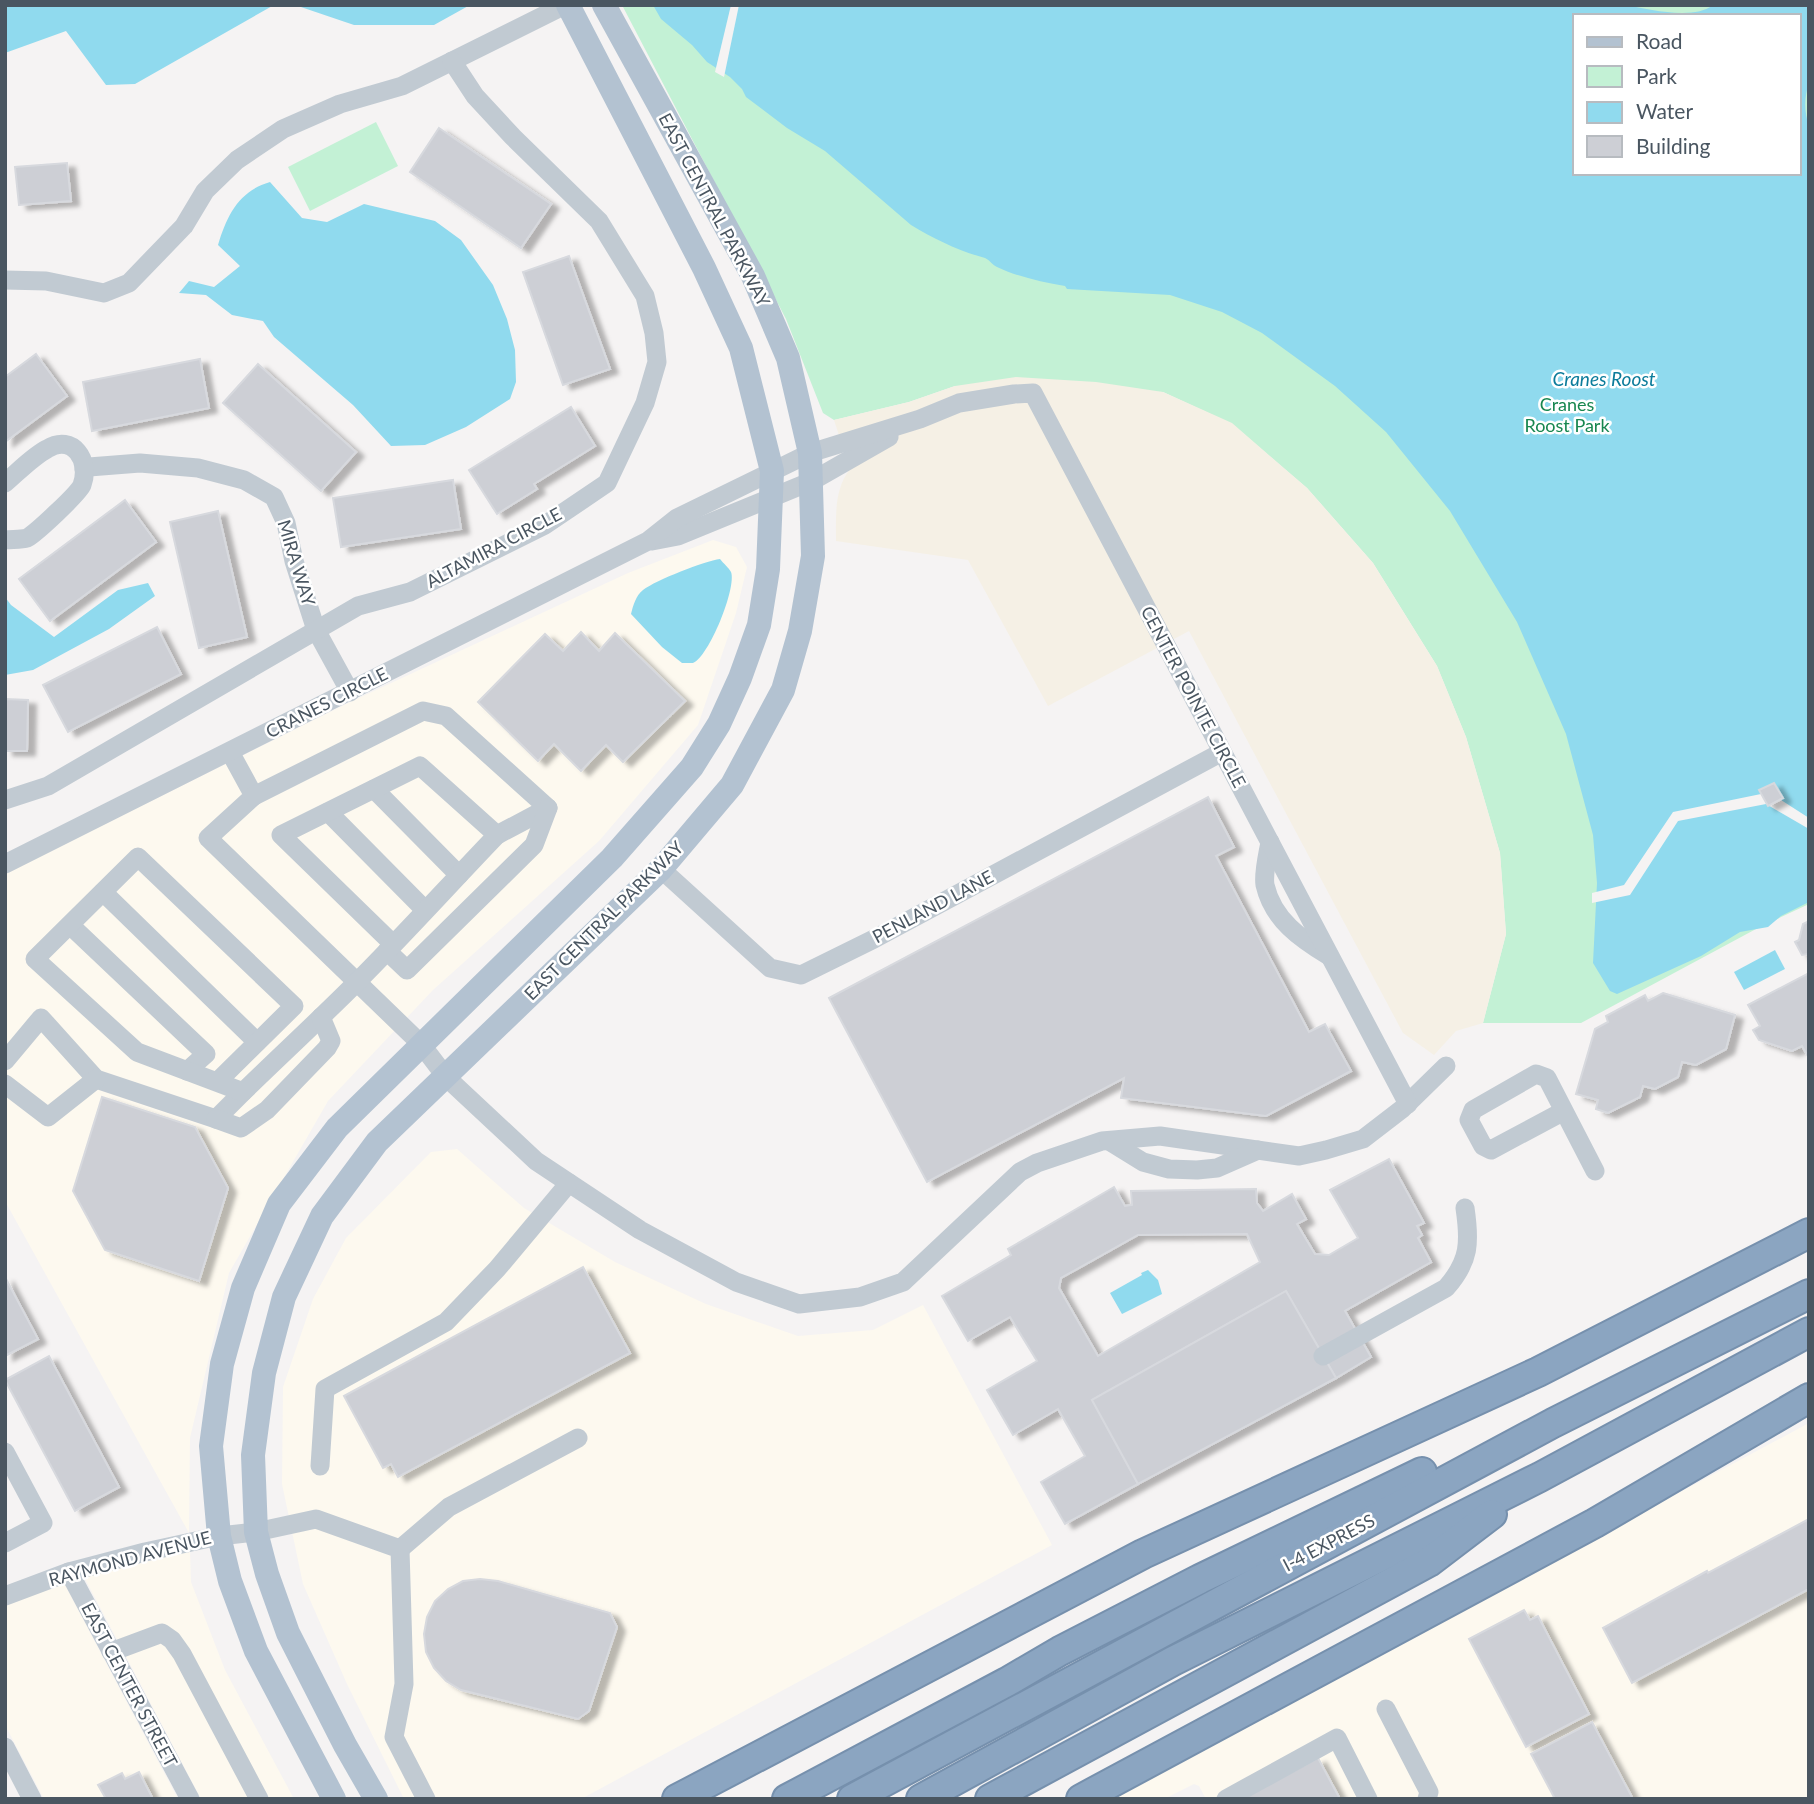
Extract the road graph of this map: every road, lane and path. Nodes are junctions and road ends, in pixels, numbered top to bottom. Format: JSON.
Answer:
{"nodes":[{"id":1,"x":567,"y":5,"type":"edge"},
{"id":2,"x":604,"y":5,"type":"edge"},
{"id":3,"x":452,"y":61,"type":"junction"},
{"id":4,"x":5,"y":279,"type":"edge"},
{"id":5,"x":920,"y":419,"type":"junction"},
{"id":6,"x":810,"y":453,"type":"junction"},
{"id":7,"x":84,"y":469,"type":"junction"},
{"id":8,"x":772,"y":471,"type":"junction"},
{"id":9,"x":812,"y":481,"type":"junction"},
{"id":10,"x":5,"y":484,"type":"edge"},
{"id":11,"x":772,"y":498,"type":"junction"},
{"id":12,"x":5,"y":540,"type":"edge"},
{"id":13,"x":648,"y":541,"type":"junction"},
{"id":14,"x":316,"y":630,"type":"junction"},
{"id":15,"x":350,"y":692,"type":"junction"},
{"id":16,"x":230,"y":752,"type":"junction"},
{"id":17,"x":1222,"y":752,"type":"junction"},
{"id":18,"x":374,"y":789,"type":"junction"},
{"id":19,"x":254,"y":796,"type":"junction"},
{"id":20,"x":5,"y":800,"type":"edge"},
{"id":21,"x":548,"y":808,"type":"junction"},
{"id":22,"x":328,"y":812,"type":"junction"},
{"id":23,"x":497,"y":835,"type":"junction"},
{"id":24,"x":1270,"y":842,"type":"junction"},
{"id":25,"x":5,"y":864,"type":"edge"},
{"id":26,"x":661,"y":869,"type":"junction"},
{"id":27,"x":459,"y":875,"type":"junction"},
{"id":28,"x":103,"y":892,"type":"junction"},
{"id":29,"x":425,"y":910,"type":"junction"},
{"id":30,"x":70,"y":925,"type":"junction"},
{"id":31,"x":390,"y":947,"type":"junction"},
{"id":32,"x":1331,"y":957,"type":"junction"},
{"id":33,"x":357,"y":982,"type":"junction"},
{"id":34,"x":321,"y":1017,"type":"junction"},
{"id":35,"x":257,"y":1042,"type":"junction"},
{"id":36,"x":421,"y":1044,"type":"junction"},
{"id":37,"x":5,"y":1061,"type":"edge"},
{"id":38,"x":1446,"y":1066,"type":"dead end"},
{"id":39,"x":187,"y":1071,"type":"junction"},
{"id":40,"x":446,"y":1077,"type":"junction"},
{"id":41,"x":96,"y":1079,"type":"junction"},
{"id":42,"x":217,"y":1082,"type":"junction"},
{"id":43,"x":5,"y":1084,"type":"edge"},
{"id":44,"x":243,"y":1092,"type":"junction"},
{"id":45,"x":1408,"y":1104,"type":"junction"},
{"id":46,"x":1564,"y":1111,"type":"junction"},
{"id":47,"x":216,"y":1119,"type":"junction"},
{"id":48,"x":1110,"y":1140,"type":"junction"},
{"id":49,"x":1258,"y":1150,"type":"junction"},
{"id":50,"x":1595,"y":1171,"type":"dead end"},
{"id":51,"x":569,"y":1184,"type":"junction"},
{"id":52,"x":1465,"y":1208,"type":"dead end"},
{"id":53,"x":1809,"y":1233,"type":"edge"},
{"id":54,"x":1809,"y":1294,"type":"edge"},
{"id":55,"x":1809,"y":1332,"type":"edge"},
{"id":56,"x":1323,"y":1356,"type":"dead end"},
{"id":57,"x":1809,"y":1398,"type":"edge"},
{"id":58,"x":1553,"y":1423,"type":"junction"},
{"id":59,"x":578,"y":1438,"type":"dead end"},
{"id":60,"x":5,"y":1452,"type":"edge"},
{"id":61,"x":320,"y":1466,"type":"dead end"},
{"id":62,"x":1540,"y":1477,"type":"junction"},
{"id":63,"x":256,"y":1532,"type":"junction"},
{"id":64,"x":219,"y":1536,"type":"junction"},
{"id":65,"x":5,"y":1543,"type":"edge"},
{"id":66,"x":400,"y":1549,"type":"junction"},
{"id":67,"x":69,"y":1572,"type":"junction"},
{"id":68,"x":5,"y":1596,"type":"edge"},
{"id":69,"x":111,"y":1652,"type":"junction"},
{"id":70,"x":1386,"y":1709,"type":"dead end"},
{"id":71,"x":5,"y":1747,"type":"edge"},
{"id":72,"x":32,"y":1799,"type":"edge"},
{"id":73,"x":190,"y":1799,"type":"edge"},
{"id":74,"x":259,"y":1799,"type":"edge"},
{"id":75,"x":334,"y":1799,"type":"edge"},
{"id":76,"x":376,"y":1799,"type":"edge"},
{"id":77,"x":426,"y":1799,"type":"edge"},
{"id":78,"x":677,"y":1799,"type":"edge"},
{"id":79,"x":787,"y":1799,"type":"edge"},
{"id":80,"x":852,"y":1799,"type":"edge"},
{"id":81,"x":921,"y":1799,"type":"edge"},
{"id":82,"x":989,"y":1799,"type":"edge"},
{"id":83,"x":1081,"y":1799,"type":"edge"},
{"id":84,"x":1226,"y":1799,"type":"edge"},
{"id":85,"x":1368,"y":1799,"type":"edge"},
{"id":86,"x":1427,"y":1799,"type":"edge"}],
"edges":[{"from":1,"to":3,"type":"street"},
{"from":1,"to":8,"type":"main road","name":"EAST CENTRAL PARKWAY"},
{"from":2,"to":6,"type":"main road","name":"EAST CENTRAL PARKWAY"},
{"from":3,"to":4,"type":"street"},
{"from":3,"to":14,"type":"street","name":"ALTAMIRA CIRCLE"},
{"from":5,"to":6,"type":"street","name":"CENTER POINTE CIRCLE"},
{"from":5,"to":9,"type":"street","name":"CENTER POINTE CIRCLE"},
{"from":5,"to":17,"type":"street","name":"CENTER POINTE CIRCLE"},
{"from":6,"to":8,"type":"street","name":"CRANES CIRCLE"},
{"from":6,"to":9,"type":"main road","name":"EAST CENTRAL PARKWAY"},
{"from":7,"to":10,"type":"street"},
{"from":7,"to":12,"type":"street"},
{"from":7,"to":14,"type":"street","name":"MIRA WAY"},
{"from":8,"to":11,"type":"main road","name":"EAST CENTRAL PARKWAY"},
{"from":8,"to":13,"type":"street","name":"CRANES CIRCLE"},
{"from":9,"to":11,"type":"street","name":"CRANES CIRCLE"},
{"from":9,"to":26,"type":"main road","name":"EAST CENTRAL PARKWAY"},
{"from":11,"to":13,"type":"street","name":"CRANES CIRCLE"},
{"from":11,"to":36,"type":"main road","name":"EAST CENTRAL PARKWAY"},
{"from":13,"to":15,"type":"street","name":"CRANES CIRCLE"},
{"from":14,"to":15,"type":"street","name":"MIRA WAY"},
{"from":14,"to":20,"type":"street","name":"ALTAMIRA CIRCLE"},
{"from":15,"to":16,"type":"street","name":"CRANES CIRCLE"},
{"from":16,"to":19,"type":"street"},
{"from":16,"to":25,"type":"street","name":"CRANES CIRCLE"},
{"from":17,"to":24,"type":"street","name":"CENTER POINTE CIRCLE"},
{"from":17,"to":26,"type":"street","name":"PENLAND LANE"},
{"from":18,"to":22,"type":"street"},
{"from":18,"to":23,"type":"street"},
{"from":18,"to":27,"type":"street"},
{"from":19,"to":21,"type":"street"},
{"from":19,"to":33,"type":"street"},
{"from":21,"to":23,"type":"street"},
{"from":21,"to":31,"type":"street"},
{"from":22,"to":29,"type":"street"},
{"from":22,"to":31,"type":"street"},
{"from":23,"to":27,"type":"street"},
{"from":24,"to":32,"type":"street","name":"CENTER POINTE CIRCLE"},
{"from":24,"to":32,"type":"street"},
{"from":26,"to":40,"type":"main road","name":"EAST CENTRAL PARKWAY"},
{"from":27,"to":29,"type":"street"},
{"from":28,"to":30,"type":"street"},
{"from":28,"to":35,"type":"street"},
{"from":28,"to":35,"type":"street"},
{"from":29,"to":31,"type":"street"},
{"from":30,"to":39,"type":"street"},
{"from":30,"to":39,"type":"street"},
{"from":31,"to":33,"type":"street"},
{"from":32,"to":45,"type":"street","name":"CENTER POINTE CIRCLE"},
{"from":33,"to":34,"type":"street"},
{"from":33,"to":36,"type":"street"},
{"from":34,"to":44,"type":"street"},
{"from":34,"to":47,"type":"street"},
{"from":35,"to":42,"type":"street"},
{"from":36,"to":40,"type":"street"},
{"from":36,"to":64,"type":"main road","name":"EAST CENTRAL PARKWAY"},
{"from":37,"to":41,"type":"street"},
{"from":38,"to":45,"type":"street"},
{"from":39,"to":42,"type":"street"},
{"from":40,"to":51,"type":"street"},
{"from":40,"to":63,"type":"main road","name":"EAST CENTRAL PARKWAY"},
{"from":41,"to":43,"type":"street"},
{"from":41,"to":47,"type":"street"},
{"from":42,"to":44,"type":"street"},
{"from":44,"to":47,"type":"street"},
{"from":45,"to":49,"type":"street"},
{"from":46,"to":46,"type":"street"},
{"from":46,"to":50,"type":"street"},
{"from":48,"to":49,"type":"street"},
{"from":48,"to":49,"type":"street"},
{"from":48,"to":51,"type":"street"},
{"from":51,"to":61,"type":"street"},
{"from":52,"to":56,"type":"street"},
{"from":53,"to":78,"type":"highway"},
{"from":54,"to":58,"type":"highway","name":"I-4 EXPRESS"},
{"from":55,"to":62,"type":"highway","name":"I-4 EXPRESS"},
{"from":57,"to":83,"type":"highway"},
{"from":58,"to":79,"type":"highway"},
{"from":58,"to":80,"type":"highway","name":"I-4 EXPRESS"},
{"from":59,"to":66,"type":"street"},
{"from":60,"to":65,"type":"street"},
{"from":62,"to":81,"type":"highway","name":"I-4 EXPRESS"},
{"from":62,"to":82,"type":"highway"},
{"from":63,"to":64,"type":"street","name":"RAYMOND AVENUE"},
{"from":63,"to":66,"type":"street","name":"RAYMOND AVENUE"},
{"from":63,"to":76,"type":"main road","name":"EAST CENTRAL PARKWAY"},
{"from":64,"to":67,"type":"street","name":"RAYMOND AVENUE"},
{"from":64,"to":75,"type":"main road","name":"EAST CENTRAL PARKWAY"},
{"from":66,"to":77,"type":"street"},
{"from":67,"to":68,"type":"street","name":"RAYMOND AVENUE"},
{"from":67,"to":69,"type":"street","name":"EAST CENTER STREET"},
{"from":69,"to":73,"type":"street","name":"EAST CENTER STREET"},
{"from":69,"to":74,"type":"street"},
{"from":70,"to":86,"type":"street"},
{"from":71,"to":72,"type":"street"},
{"from":84,"to":85,"type":"street"}]}
